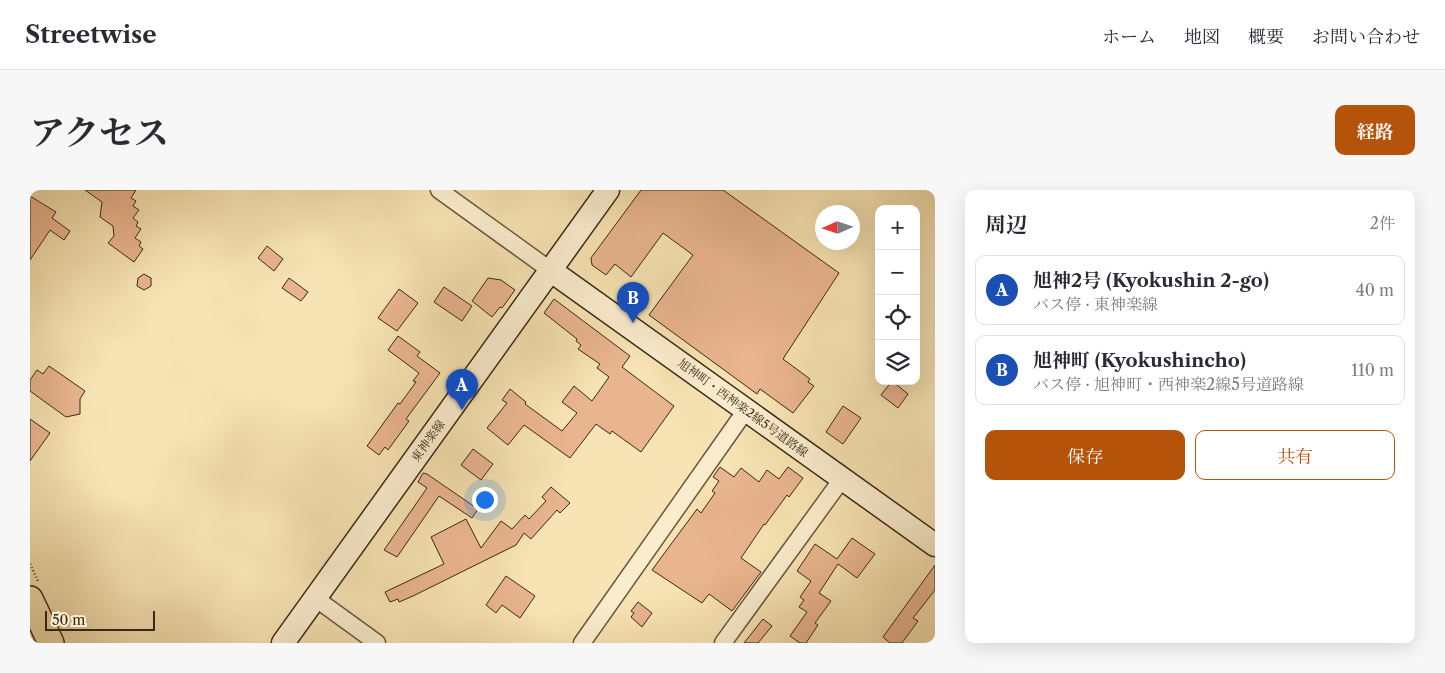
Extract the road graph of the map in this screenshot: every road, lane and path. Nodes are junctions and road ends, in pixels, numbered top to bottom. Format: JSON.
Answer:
{"nodes":[{"id":1,"x":438,"y":190,"type":"edge"},
{"id":2,"x":608,"y":190,"type":"edge"},
{"id":3,"x":550,"y":270,"type":"junction"},
{"id":4,"x":746,"y":410,"type":"junction"},
{"id":5,"x":842,"y":479,"type":"junction"},
{"id":6,"x":935,"y":545,"type":"edge"},
{"id":7,"x":316,"y":598,"type":"junction"},
{"id":8,"x":30,"y":599,"type":"edge"},
{"id":9,"x":51,"y":643,"type":"edge"},
{"id":10,"x":283,"y":643,"type":"edge"},
{"id":11,"x":377,"y":643,"type":"edge"},
{"id":12,"x":582,"y":643,"type":"edge"},
{"id":13,"x":723,"y":643,"type":"edge"}],
"edges":[{"from":1,"to":3,"type":"street"},
{"from":2,"to":3,"type":"main road","name":"東神楽線"},
{"from":3,"to":4,"type":"main road","name":"旭神町・西神楽2線5号道路線"},
{"from":3,"to":7,"type":"main road","name":"東神楽線"},
{"from":4,"to":5,"type":"main road","name":"旭神町・西神楽2線5号道路線"},
{"from":4,"to":12,"type":"street"},
{"from":5,"to":6,"type":"main road","name":"旭神町・西神楽2線5号道路線"},
{"from":5,"to":13,"type":"street"},
{"from":7,"to":10,"type":"main road","name":"東神楽線"},
{"from":7,"to":11,"type":"street"},
{"from":8,"to":9,"type":"main road"}]}
